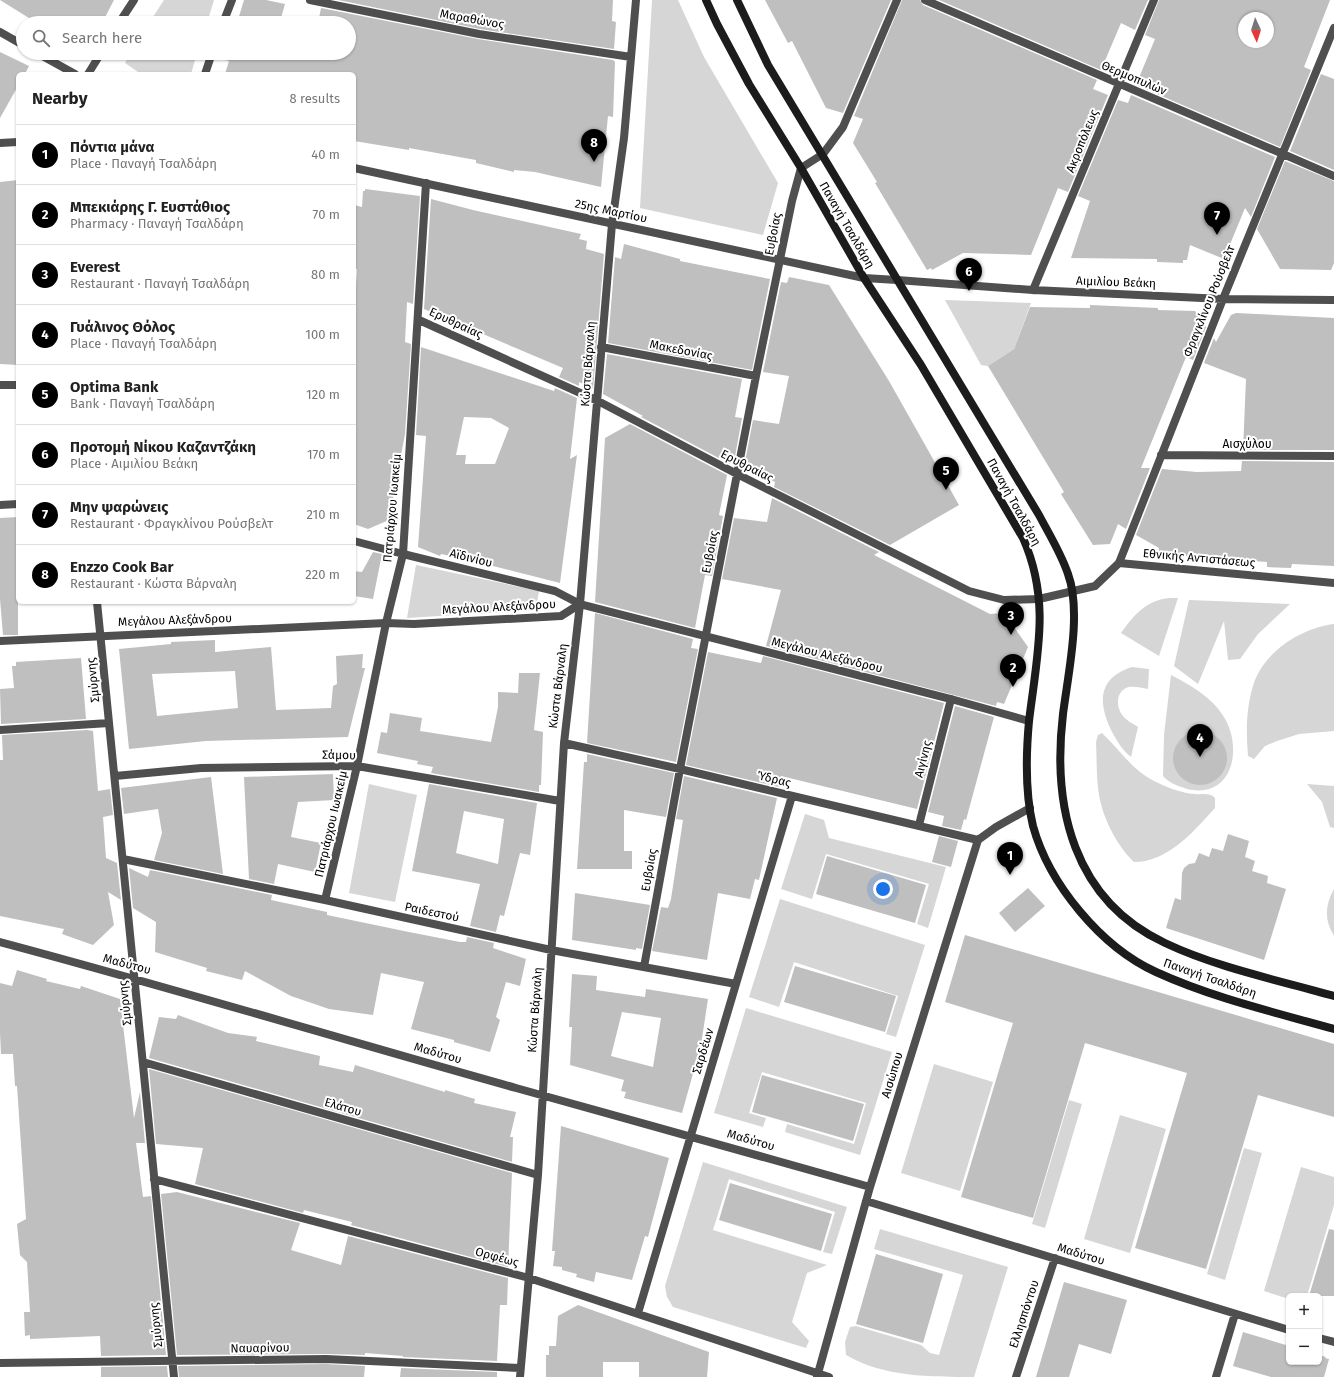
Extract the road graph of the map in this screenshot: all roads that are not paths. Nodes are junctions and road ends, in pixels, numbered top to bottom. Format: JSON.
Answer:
{"nodes":[{"id":1,"x":134,"y":0,"type":"edge"},
{"id":2,"x":232,"y":0,"type":"edge"},
{"id":3,"x":310,"y":0,"type":"edge"},
{"id":4,"x":636,"y":0,"type":"edge"},
{"id":5,"x":706,"y":0,"type":"edge"},
{"id":6,"x":737,"y":0,"type":"edge"},
{"id":7,"x":897,"y":0,"type":"edge"},
{"id":8,"x":925,"y":0,"type":"edge"},
{"id":9,"x":1154,"y":0,"type":"edge"},
{"id":10,"x":124,"y":16,"type":"edge"},
{"id":11,"x":226,"y":16,"type":"edge"},
{"id":12,"x":1334,"y":28,"type":"edge"},
{"id":13,"x":0,"y":32,"type":"edge"},
{"id":14,"x":16,"y":41,"type":"edge"},
{"id":15,"x":631,"y":57,"type":"junction"},
{"id":16,"x":50,"y":60,"type":"edge"},
{"id":17,"x":97,"y":60,"type":"edge"},
{"id":18,"x":210,"y":60,"type":"edge"},
{"id":19,"x":71,"y":72,"type":"edge"},
{"id":20,"x":89,"y":72,"type":"edge"},
{"id":21,"x":206,"y":72,"type":"edge"},
{"id":22,"x":1118,"y":84,"type":"junction"},
{"id":23,"x":16,"y":142,"type":"edge"},
{"id":24,"x":0,"y":143,"type":"edge"},
{"id":25,"x":823,"y":154,"type":"junction"},
{"id":26,"x":1283,"y":154,"type":"junction"},
{"id":27,"x":356,"y":168,"type":"edge"},
{"id":28,"x":801,"y":168,"type":"junction"},
{"id":29,"x":1334,"y":176,"type":"edge"},
{"id":30,"x":426,"y":183,"type":"junction"},
{"id":31,"x":612,"y":224,"type":"junction"},
{"id":32,"x":781,"y":259,"type":"junction"},
{"id":33,"x":864,"y":278,"type":"junction"},
{"id":34,"x":897,"y":280,"type":"junction"},
{"id":35,"x":1033,"y":290,"type":"junction"},
{"id":36,"x":1223,"y":298,"type":"junction"},
{"id":37,"x":1334,"y":300,"type":"edge"},
{"id":38,"x":418,"y":320,"type":"junction"},
{"id":39,"x":601,"y":347,"type":"junction"},
{"id":40,"x":756,"y":376,"type":"junction"},
{"id":41,"x":0,"y":385,"type":"edge"},
{"id":42,"x":16,"y":386,"type":"edge"},
{"id":43,"x":598,"y":401,"type":"junction"},
{"id":44,"x":1161,"y":455,"type":"junction"},
{"id":45,"x":1334,"y":456,"type":"edge"},
{"id":46,"x":737,"y":474,"type":"junction"},
{"id":47,"x":16,"y":504,"type":"edge"},
{"id":48,"x":0,"y":505,"type":"edge"},
{"id":49,"x":356,"y":542,"type":"edge"},
{"id":50,"x":403,"y":554,"type":"junction"},
{"id":51,"x":1119,"y":563,"type":"junction"},
{"id":52,"x":1334,"y":583,"type":"edge"},
{"id":53,"x":1072,"y":593,"type":"junction"},
{"id":54,"x":1039,"y":599,"type":"junction"},
{"id":55,"x":97,"y":604,"type":"edge"},
{"id":56,"x":580,"y":604,"type":"junction"},
{"id":57,"x":386,"y":623,"type":"junction"},
{"id":58,"x":100,"y":635,"type":"junction"},
{"id":59,"x":706,"y":636,"type":"junction"},
{"id":60,"x":0,"y":641,"type":"edge"},
{"id":61,"x":951,"y":699,"type":"junction"},
{"id":62,"x":1029,"y":721,"type":"junction"},
{"id":63,"x":109,"y":723,"type":"junction"},
{"id":64,"x":0,"y":730,"type":"edge"},
{"id":65,"x":564,"y":743,"type":"junction"},
{"id":66,"x":357,"y":766,"type":"junction"},
{"id":67,"x":680,"y":769,"type":"junction"},
{"id":68,"x":115,"y":776,"type":"junction"},
{"id":69,"x":792,"y":796,"type":"junction"},
{"id":70,"x":560,"y":801,"type":"junction"},
{"id":71,"x":1030,"y":808,"type":"junction"},
{"id":72,"x":918,"y":825,"type":"junction"},
{"id":73,"x":978,"y":840,"type":"junction"},
{"id":74,"x":123,"y":859,"type":"junction"},
{"id":75,"x":325,"y":900,"type":"junction"},
{"id":76,"x":0,"y":942,"type":"edge"},
{"id":77,"x":551,"y":950,"type":"junction"},
{"id":78,"x":644,"y":967,"type":"junction"},
{"id":79,"x":134,"y":978,"type":"junction"},
{"id":80,"x":736,"y":984,"type":"junction"},
{"id":81,"x":1334,"y":996,"type":"edge"},
{"id":82,"x":1334,"y":1029,"type":"edge"},
{"id":83,"x":143,"y":1062,"type":"junction"},
{"id":84,"x":542,"y":1095,"type":"junction"},
{"id":85,"x":690,"y":1135,"type":"junction"},
{"id":86,"x":538,"y":1175,"type":"junction"},
{"id":87,"x":154,"y":1179,"type":"junction"},
{"id":88,"x":870,"y":1187,"type":"junction"},
{"id":89,"x":866,"y":1201,"type":"junction"},
{"id":90,"x":1055,"y":1258,"type":"junction"},
{"id":91,"x":529,"y":1278,"type":"junction"},
{"id":92,"x":638,"y":1312,"type":"junction"},
{"id":93,"x":1235,"y":1314,"type":"junction"},
{"id":94,"x":1286,"y":1329,"type":"edge"},
{"id":95,"x":1322,"y":1339,"type":"edge"},
{"id":96,"x":1334,"y":1342,"type":"edge"},
{"id":97,"x":172,"y":1361,"type":"junction"},
{"id":98,"x":0,"y":1363,"type":"edge"},
{"id":99,"x":520,"y":1368,"type":"junction"},
{"id":100,"x":817,"y":1375,"type":"edge"},
{"id":101,"x":174,"y":1377,"type":"edge"},
{"id":102,"x":520,"y":1377,"type":"edge"},
{"id":103,"x":829,"y":1377,"type":"edge"},
{"id":104,"x":1016,"y":1377,"type":"edge"},
{"id":105,"x":1216,"y":1377,"type":"edge"}],
"edges":[{"from":1,"to":10,"type":"street"},
{"from":2,"to":11,"type":"street"},
{"from":3,"to":15,"type":"street","name":"Μαραθώνος"},
{"from":4,"to":15,"type":"street","name":"Κώστα Βάρναλη"},
{"from":5,"to":28,"type":"main road","name":"Παναγή Τσαλδάρη"},
{"from":6,"to":25,"type":"main road","name":"Παναγή Τσαλδάρη"},
{"from":7,"to":25,"type":"street"},
{"from":8,"to":22,"type":"street","name":"Θερμοπυλών"},
{"from":9,"to":22,"type":"street","name":"Ακροπόλεως"},
{"from":12,"to":26,"type":"street","name":"Φραγκλίνου Ρούσβελτ"},
{"from":13,"to":14,"type":"street"},
{"from":15,"to":31,"type":"street","name":"Κώστα Βάρναλη"},
{"from":16,"to":19,"type":"street"},
{"from":17,"to":20,"type":"street"},
{"from":18,"to":21,"type":"street"},
{"from":22,"to":26,"type":"street","name":"Θερμοπυλών"},
{"from":22,"to":35,"type":"street","name":"Ακροπόλεως"},
{"from":23,"to":24,"type":"street"},
{"from":25,"to":28,"type":"street"},
{"from":25,"to":34,"type":"main road","name":"Παναγή Τσαλδάρη"},
{"from":26,"to":29,"type":"street","name":"Θερμοπυλών"},
{"from":26,"to":36,"type":"street","name":"Φραγκλίνου Ρούσβελτ"},
{"from":27,"to":30,"type":"street","name":"25ης Μαρτίου"},
{"from":28,"to":32,"type":"street","name":"Ευβοίας"},
{"from":28,"to":33,"type":"main road","name":"Παναγή Τσαλδάρη"},
{"from":30,"to":31,"type":"street","name":"25ης Μαρτίου"},
{"from":30,"to":38,"type":"street","name":"Πατριάρχου Ιωακείμ"},
{"from":31,"to":32,"type":"street","name":"25ης Μαρτίου"},
{"from":31,"to":39,"type":"street","name":"Κώστα Βάρναλη"},
{"from":32,"to":33,"type":"street","name":"25ης Μαρτίου"},
{"from":32,"to":40,"type":"street","name":"Ευβοίας"},
{"from":33,"to":34,"type":"street","name":"25ης Μαρτίου"},
{"from":33,"to":54,"type":"main road","name":"Παναγή Τσαλδάρη"},
{"from":34,"to":35,"type":"street","name":"Αιμιλίου Βεάκη"},
{"from":34,"to":53,"type":"main road","name":"Παναγή Τσαλδάρη"},
{"from":35,"to":36,"type":"street","name":"Αιμιλίου Βεάκη"},
{"from":36,"to":37,"type":"street","name":"Αιμιλίου Βεάκη"},
{"from":36,"to":44,"type":"street","name":"Φραγκλίνου Ρούσβελτ"},
{"from":38,"to":43,"type":"street","name":"Ερυθραίας"},
{"from":38,"to":50,"type":"street","name":"Πατριάρχου Ιωακείμ"},
{"from":39,"to":40,"type":"street","name":"Μακεδονίας"},
{"from":39,"to":43,"type":"street","name":"Κώστα Βάρναλη"},
{"from":40,"to":46,"type":"street","name":"Ευβοίας"},
{"from":41,"to":42,"type":"street"},
{"from":43,"to":46,"type":"street","name":"Ερυθραίας"},
{"from":43,"to":56,"type":"street","name":"Κώστα Βάρναλη"},
{"from":44,"to":45,"type":"street","name":"Αισχύλου"},
{"from":44,"to":51,"type":"street","name":"Φραγκλίνου Ρούσβελτ"},
{"from":46,"to":54,"type":"street","name":"Ερυθραίας"},
{"from":46,"to":59,"type":"street","name":"Ευβοίας"},
{"from":47,"to":48,"type":"street"},
{"from":49,"to":50,"type":"street","name":"Αϊδινίου"},
{"from":50,"to":56,"type":"street","name":"Αϊδινίου"},
{"from":50,"to":57,"type":"street","name":"Πατριάρχου Ιωακείμ"},
{"from":51,"to":52,"type":"street","name":"Εθνικής Αντιστάσεως"},
{"from":51,"to":53,"type":"street"},
{"from":53,"to":54,"type":"street","name":"Ερυθραίας"},
{"from":53,"to":81,"type":"main road","name":"Παναγή Τσαλδάρη"},
{"from":54,"to":62,"type":"main road","name":"Παναγή Τσαλδάρη"},
{"from":55,"to":58,"type":"street","name":"Σμύρνης"},
{"from":56,"to":57,"type":"street","name":"Μεγάλου Αλεξάνδρου"},
{"from":56,"to":59,"type":"street","name":"Μεγάλου Αλεξάνδρου"},
{"from":56,"to":65,"type":"street","name":"Κώστα Βάρναλη"},
{"from":57,"to":58,"type":"street","name":"Μεγάλου Αλεξάνδρου"},
{"from":57,"to":66,"type":"street","name":"Πατριάρχου Ιωακείμ"},
{"from":58,"to":60,"type":"street","name":"Μεγάλου Αλεξάνδρου"},
{"from":58,"to":63,"type":"street","name":"Σμύρνης"},
{"from":59,"to":61,"type":"street","name":"Μεγάλου Αλεξάνδρου"},
{"from":59,"to":67,"type":"street","name":"Ευβοίας"},
{"from":61,"to":62,"type":"street","name":"Μεγάλου Αλεξάνδρου"},
{"from":61,"to":72,"type":"street","name":"Αιγίνης"},
{"from":62,"to":71,"type":"main road","name":"Παναγή Τσαλδάρη"},
{"from":63,"to":64,"type":"street"},
{"from":63,"to":68,"type":"street","name":"Σμύρνης"},
{"from":65,"to":67,"type":"street","name":"Ύδρας"},
{"from":65,"to":70,"type":"street","name":"Κώστα Βάρναλη"},
{"from":66,"to":68,"type":"street","name":"Σάμου"},
{"from":66,"to":70,"type":"street","name":"Σάμου"},
{"from":66,"to":75,"type":"street","name":"Πατριάρχου Ιωακείμ"},
{"from":67,"to":69,"type":"street","name":"Ύδρας"},
{"from":67,"to":78,"type":"street","name":"Ευβοίας"},
{"from":68,"to":74,"type":"street","name":"Σμύρνης"},
{"from":69,"to":72,"type":"street","name":"Ύδρας"},
{"from":69,"to":80,"type":"street","name":"Σαρδέων"},
{"from":70,"to":77,"type":"street","name":"Κώστα Βάρναλη"},
{"from":71,"to":73,"type":"street"},
{"from":71,"to":82,"type":"main road","name":"Παναγή Τσαλδάρη"},
{"from":72,"to":73,"type":"street","name":"Ύδρας"},
{"from":73,"to":88,"type":"street","name":"Αισώπου"},
{"from":74,"to":75,"type":"street","name":"Ραιδεστού"},
{"from":74,"to":79,"type":"street","name":"Σμύρνης"},
{"from":75,"to":77,"type":"street","name":"Ραιδεστού"},
{"from":76,"to":79,"type":"street","name":"Μαδύτου"},
{"from":77,"to":78,"type":"street","name":"Ραιδεστού"},
{"from":77,"to":84,"type":"street","name":"Κώστα Βάρναλη"},
{"from":78,"to":80,"type":"street","name":"Ραιδεστού"},
{"from":79,"to":83,"type":"street","name":"Σμύρνης"},
{"from":79,"to":84,"type":"street","name":"Μαδύτου"},
{"from":80,"to":85,"type":"street","name":"Σαρδέων"},
{"from":83,"to":86,"type":"street","name":"Ελάτου"},
{"from":83,"to":87,"type":"street","name":"Σμύρνης"},
{"from":84,"to":85,"type":"street","name":"Μαδύτου"},
{"from":84,"to":86,"type":"street","name":"Κώστα Βάρναλη"},
{"from":85,"to":88,"type":"street","name":"Μαδύτου"},
{"from":85,"to":92,"type":"street","name":"Σαρδέων"},
{"from":86,"to":91,"type":"street","name":"Κώστα Βάρναλη"},
{"from":87,"to":91,"type":"street","name":"Ορφέως"},
{"from":87,"to":97,"type":"street","name":"Σμύρνης"},
{"from":88,"to":89,"type":"street","name":"Αισώπου"},
{"from":89,"to":90,"type":"street","name":"Μαδύτου"},
{"from":89,"to":100,"type":"street","name":"Αισώπου"},
{"from":90,"to":93,"type":"street","name":"Μαδύτου"},
{"from":90,"to":104,"type":"street","name":"Ελλησπόντου"},
{"from":91,"to":92,"type":"street","name":"Ορφέως"},
{"from":91,"to":99,"type":"street","name":"Κώστα Βάρναλη"},
{"from":92,"to":100,"type":"street","name":"Ορφέως"},
{"from":93,"to":94,"type":"street","name":"Μαδύτου"},
{"from":93,"to":105,"type":"street"},
{"from":95,"to":96,"type":"street"},
{"from":97,"to":98,"type":"street","name":"Ναυαρίνου"},
{"from":97,"to":99,"type":"street","name":"Ναυαρίνου"},
{"from":97,"to":101,"type":"street","name":"Σμύρνης"},
{"from":99,"to":102,"type":"street","name":"Κώστα Βάρναλη"},
{"from":100,"to":103,"type":"street","name":"Ορφέως"}]}
